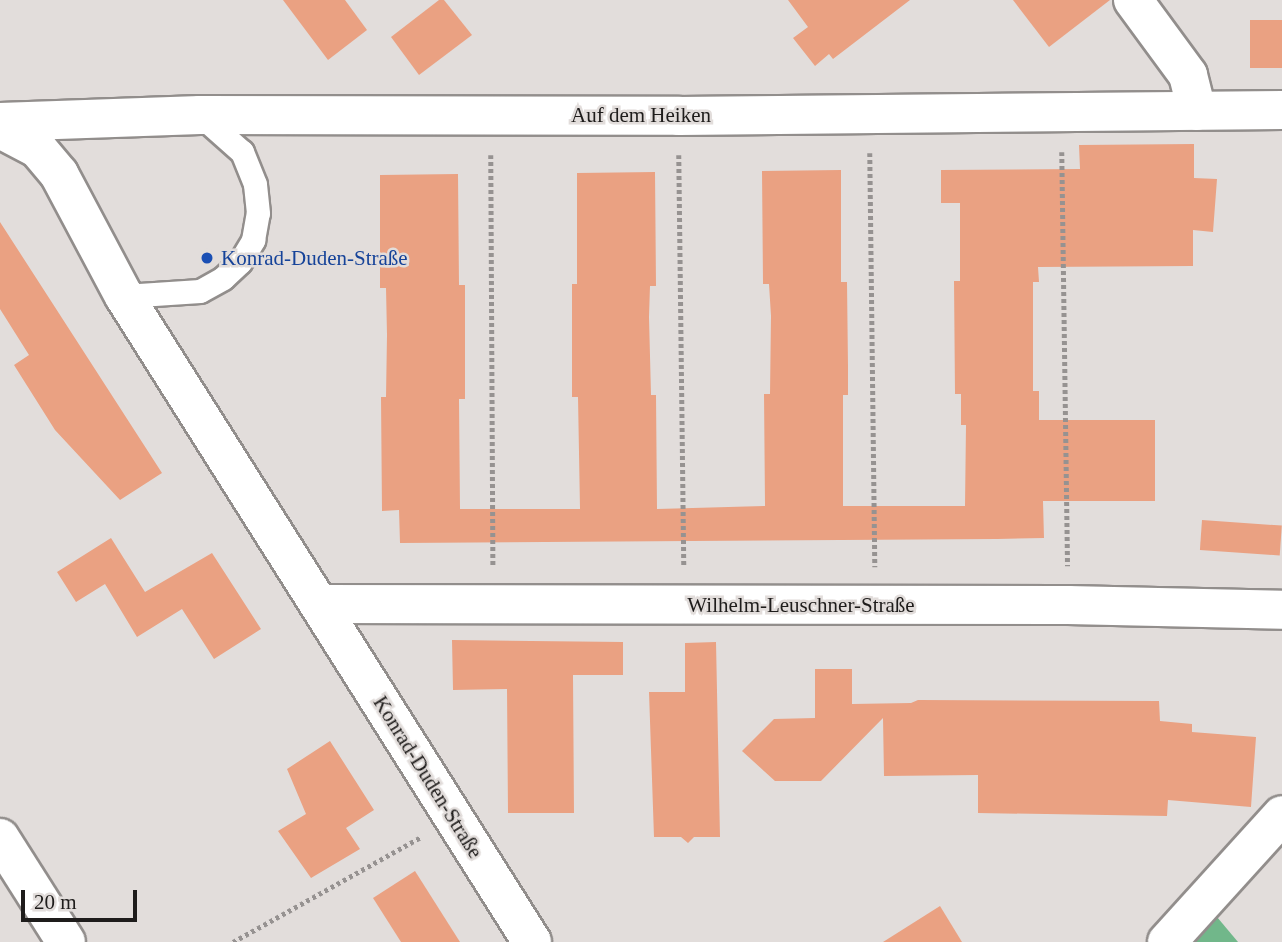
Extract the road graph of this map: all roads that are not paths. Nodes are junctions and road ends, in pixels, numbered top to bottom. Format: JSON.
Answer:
{"nodes":[{"id":1,"x":1133,"y":0,"type":"edge"},
{"id":2,"x":1282,"y":110,"type":"edge"},
{"id":3,"x":1197,"y":111,"type":"junction"},
{"id":4,"x":200,"y":115,"type":"junction"},
{"id":5,"x":0,"y":122,"type":"edge"},
{"id":6,"x":0,"y":129,"type":"edge"},
{"id":7,"x":124,"y":296,"type":"junction"},
{"id":8,"x":320,"y":604,"type":"junction"},
{"id":9,"x":1282,"y":610,"type":"edge"},
{"id":10,"x":1282,"y":815,"type":"edge"},
{"id":11,"x":0,"y":838,"type":"edge"},
{"id":12,"x":66,"y":942,"type":"edge"},
{"id":13,"x":531,"y":942,"type":"edge"},
{"id":14,"x":1167,"y":942,"type":"edge"}],
"edges":[{"from":1,"to":3,"type":"street"},
{"from":2,"to":3,"type":"street","name":"Auf dem Heiken"},
{"from":3,"to":4,"type":"street","name":"Auf dem Heiken"},
{"from":4,"to":5,"type":"street","name":"Auf dem Heiken"},
{"from":4,"to":7,"type":"lane"},
{"from":6,"to":7,"type":"street","name":"Konrad-Duden-Straße"},
{"from":7,"to":8,"type":"street","name":"Konrad-Duden-Straße"},
{"from":8,"to":9,"type":"street","name":"Wilhelm-Leuschner-Straße"},
{"from":8,"to":13,"type":"street","name":"Konrad-Duden-Straße"},
{"from":10,"to":14,"type":"street"},
{"from":11,"to":12,"type":"street"}]}
